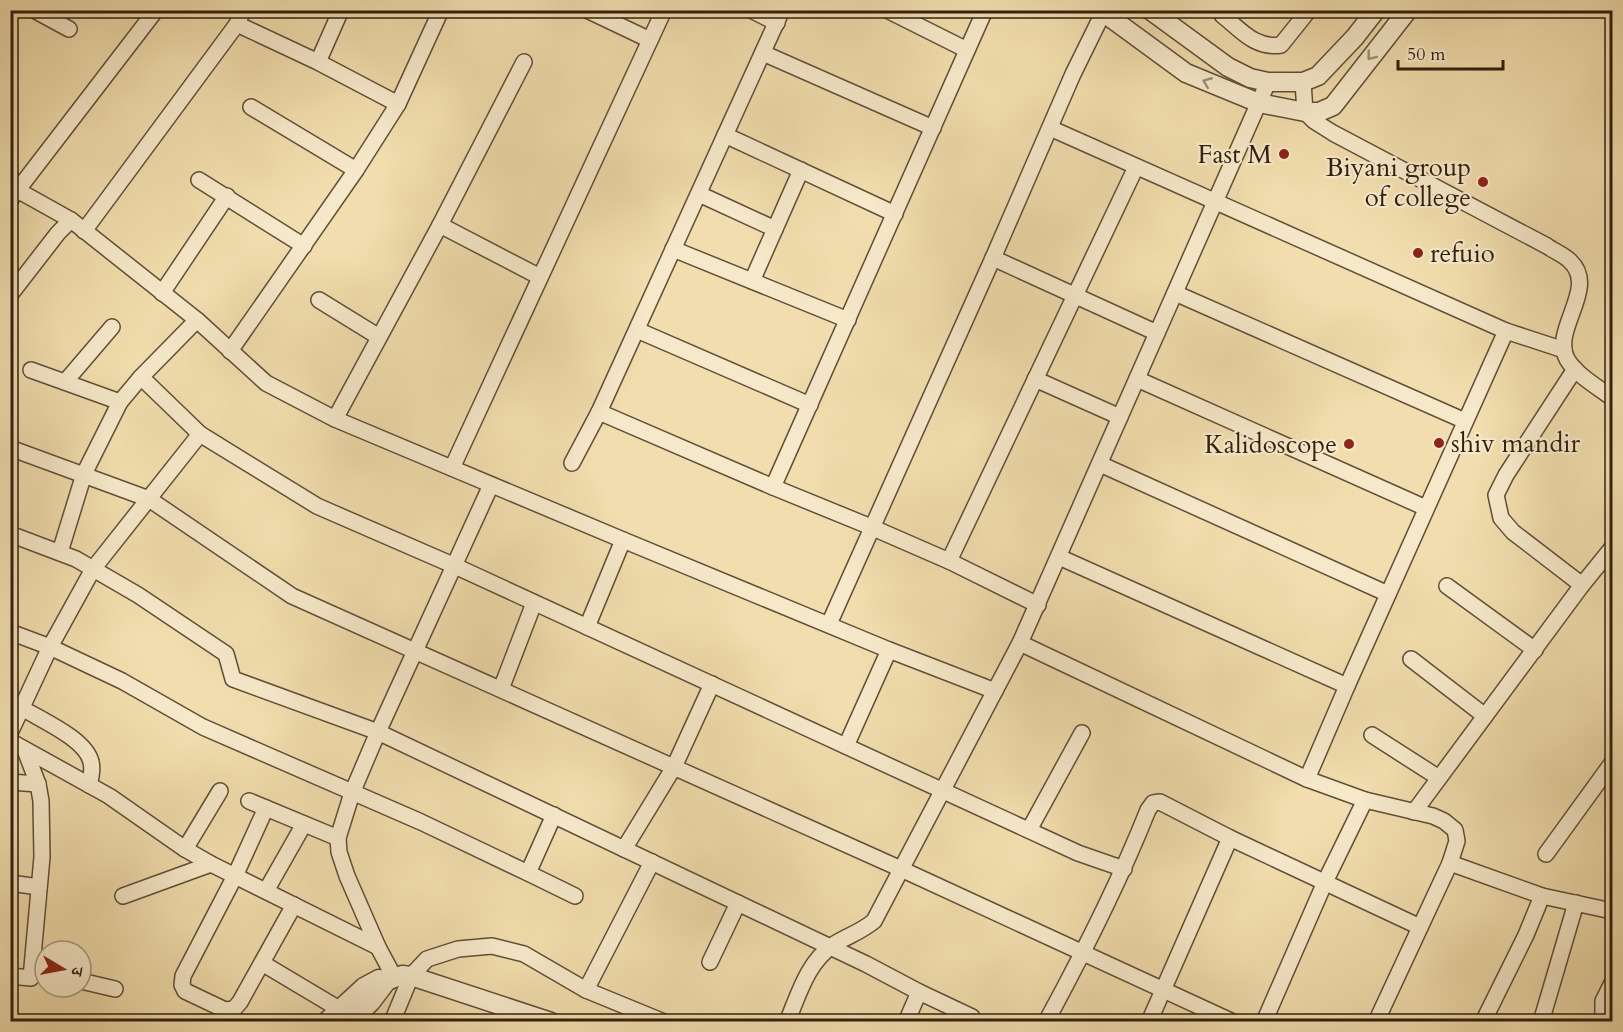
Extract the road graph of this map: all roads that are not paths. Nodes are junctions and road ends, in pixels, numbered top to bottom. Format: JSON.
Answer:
{"nodes":[{"id":1,"x":34,"y":10,"type":"edge"},
{"id":2,"x":156,"y":10,"type":"edge"},
{"id":3,"x":341,"y":10,"type":"edge"},
{"id":4,"x":441,"y":10,"type":"edge"},
{"id":5,"x":587,"y":10,"type":"edge"},
{"id":6,"x":664,"y":10,"type":"edge"},
{"id":7,"x":751,"y":10,"type":"edge"},
{"id":8,"x":886,"y":10,"type":"edge"},
{"id":9,"x":985,"y":10,"type":"edge"},
{"id":10,"x":1150,"y":10,"type":"edge"},
{"id":11,"x":1222,"y":10,"type":"edge"},
{"id":12,"x":1309,"y":10,"type":"edge"},
{"id":13,"x":1376,"y":10,"type":"edge"},
{"id":14,"x":1408,"y":10,"type":"edge"},
{"id":15,"x":1101,"y":12,"type":"edge"},
{"id":16,"x":240,"y":17,"type":"edge"},
{"id":17,"x":779,"y":17,"type":"edge"},
{"id":18,"x":69,"y":29,"type":"dead end"},
{"id":19,"x":650,"y":40,"type":"junction"},
{"id":20,"x":968,"y":50,"type":"junction"},
{"id":21,"x":763,"y":53,"type":"junction"},
{"id":22,"x":318,"y":62,"type":"junction"},
{"id":23,"x":524,"y":62,"type":"dead end"},
{"id":24,"x":1268,"y":82,"type":"junction"},
{"id":25,"x":1303,"y":82,"type":"junction"},
{"id":26,"x":1259,"y":103,"type":"junction"},
{"id":27,"x":398,"y":104,"type":"junction"},
{"id":28,"x":252,"y":107,"type":"dead end"},
{"id":29,"x":1305,"y":112,"type":"junction"},
{"id":30,"x":933,"y":128,"type":"junction"},
{"id":31,"x":1050,"y":128,"type":"junction"},
{"id":32,"x":725,"y":135,"type":"junction"},
{"id":33,"x":1136,"y":167,"type":"junction"},
{"id":34,"x":356,"y":170,"type":"junction"},
{"id":35,"x":801,"y":170,"type":"junction"},
{"id":36,"x":199,"y":180,"type":"dead end"},
{"id":37,"x":13,"y":192,"type":"edge"},
{"id":38,"x":699,"y":194,"type":"junction"},
{"id":39,"x":226,"y":196,"type":"junction"},
{"id":40,"x":1215,"y":202,"type":"junction"},
{"id":41,"x":895,"y":214,"type":"junction"},
{"id":42,"x":71,"y":220,"type":"junction"},
{"id":43,"x":440,"y":225,"type":"junction"},
{"id":44,"x":775,"y":229,"type":"junction"},
{"id":45,"x":84,"y":231,"type":"junction"},
{"id":46,"x":304,"y":246,"type":"junction"},
{"id":47,"x":674,"y":249,"type":"junction"},
{"id":48,"x":993,"y":258,"type":"junction"},
{"id":49,"x":540,"y":277,"type":"junction"},
{"id":50,"x":752,"y":281,"type":"junction"},
{"id":51,"x":162,"y":293,"type":"junction"},
{"id":52,"x":1175,"y":293,"type":"junction"},
{"id":53,"x":10,"y":295,"type":"edge"},
{"id":54,"x":1075,"y":295,"type":"junction"},
{"id":55,"x":319,"y":300,"type":"dead end"},
{"id":56,"x":197,"y":320,"type":"junction"},
{"id":57,"x":848,"y":320,"type":"junction"},
{"id":58,"x":112,"y":327,"type":"dead end"},
{"id":59,"x":636,"y":330,"type":"junction"},
{"id":60,"x":1506,"y":331,"type":"junction"},
{"id":61,"x":1158,"y":333,"type":"junction"},
{"id":62,"x":379,"y":337,"type":"junction"},
{"id":63,"x":1564,"y":350,"type":"junction"},
{"id":64,"x":230,"y":351,"type":"junction"},
{"id":65,"x":1575,"y":369,"type":"junction"},
{"id":66,"x":31,"y":370,"type":"dead end"},
{"id":67,"x":141,"y":377,"type":"junction"},
{"id":68,"x":1035,"y":379,"type":"junction"},
{"id":69,"x":1137,"y":379,"type":"junction"},
{"id":70,"x":65,"y":381,"type":"junction"},
{"id":71,"x":1612,"y":398,"type":"edge"},
{"id":72,"x":120,"y":402,"type":"junction"},
{"id":73,"x":810,"y":405,"type":"junction"},
{"id":74,"x":599,"y":412,"type":"junction"},
{"id":75,"x":1120,"y":417,"type":"junction"},
{"id":76,"x":335,"y":419,"type":"junction"},
{"id":77,"x":1465,"y":421,"type":"junction"},
{"id":78,"x":200,"y":434,"type":"junction"},
{"id":79,"x":10,"y":448,"type":"edge"},
{"id":80,"x":572,"y":463,"type":"dead end"},
{"id":81,"x":1100,"y":464,"type":"junction"},
{"id":82,"x":452,"y":468,"type":"junction"},
{"id":83,"x":84,"y":474,"type":"junction"},
{"id":84,"x":491,"y":485,"type":"junction"},
{"id":85,"x":773,"y":487,"type":"junction"},
{"id":86,"x":149,"y":499,"type":"junction"},
{"id":87,"x":1426,"y":508,"type":"junction"},
{"id":88,"x":871,"y":527,"type":"junction"},
{"id":89,"x":10,"y":534,"type":"edge"},
{"id":90,"x":623,"y":540,"type":"junction"},
{"id":91,"x":1612,"y":548,"type":"edge"},
{"id":92,"x":60,"y":552,"type":"junction"},
{"id":93,"x":1059,"y":557,"type":"junction"},
{"id":94,"x":949,"y":561,"type":"junction"},
{"id":95,"x":455,"y":566,"type":"junction"},
{"id":96,"x":93,"y":569,"type":"junction"},
{"id":97,"x":1582,"y":585,"type":"junction"},
{"id":98,"x":1447,"y":586,"type":"dead end"},
{"id":99,"x":1388,"y":594,"type":"junction"},
{"id":100,"x":534,"y":603,"type":"junction"},
{"id":101,"x":1038,"y":605,"type":"junction"},
{"id":102,"x":829,"y":624,"type":"junction"},
{"id":103,"x":587,"y":627,"type":"junction"},
{"id":104,"x":10,"y":632,"type":"edge"},
{"id":105,"x":1020,"y":643,"type":"junction"},
{"id":106,"x":50,"y":647,"type":"junction"},
{"id":107,"x":889,"y":650,"type":"junction"},
{"id":108,"x":1534,"y":650,"type":"junction"},
{"id":109,"x":416,"y":651,"type":"junction"},
{"id":110,"x":1411,"y":659,"type":"dead end"},
{"id":111,"x":712,"y":684,"type":"junction"},
{"id":112,"x":1347,"y":686,"type":"junction"},
{"id":113,"x":501,"y":689,"type":"junction"},
{"id":114,"x":995,"y":691,"type":"junction"},
{"id":115,"x":22,"y":708,"type":"junction"},
{"id":116,"x":1485,"y":716,"type":"junction"},
{"id":117,"x":378,"y":732,"type":"junction"},
{"id":118,"x":10,"y":733,"type":"edge"},
{"id":119,"x":1082,"y":733,"type":"dead end"},
{"id":120,"x":1372,"y":735,"type":"dead end"},
{"id":121,"x":10,"y":741,"type":"edge"},
{"id":122,"x":846,"y":746,"type":"junction"},
{"id":123,"x":25,"y":750,"type":"junction"},
{"id":124,"x":1612,"y":763,"type":"edge"},
{"id":125,"x":674,"y":767,"type":"junction"},
{"id":126,"x":1439,"y":778,"type":"junction"},
{"id":127,"x":1307,"y":779,"type":"junction"},
{"id":128,"x":10,"y":782,"type":"edge"},
{"id":129,"x":38,"y":784,"type":"junction"},
{"id":130,"x":89,"y":785,"type":"junction"},
{"id":131,"x":942,"y":790,"type":"junction"},
{"id":132,"x":220,"y":791,"type":"dead end"},
{"id":133,"x":352,"y":793,"type":"junction"},
{"id":134,"x":1365,"y":800,"type":"junction"},
{"id":135,"x":249,"y":801,"type":"dead end"},
{"id":136,"x":266,"y":808,"type":"junction"},
{"id":137,"x":1414,"y":812,"type":"junction"},
{"id":138,"x":554,"y":815,"type":"junction"},
{"id":139,"x":304,"y":824,"type":"junction"},
{"id":140,"x":1029,"y":830,"type":"junction"},
{"id":141,"x":338,"y":838,"type":"junction"},
{"id":142,"x":1230,"y":838,"type":"junction"},
{"id":143,"x":185,"y":849,"type":"junction"},
{"id":144,"x":624,"y":849,"type":"junction"},
{"id":145,"x":1546,"y":854,"type":"dead end"},
{"id":146,"x":652,"y":862,"type":"junction"},
{"id":147,"x":1450,"y":863,"type":"junction"},
{"id":148,"x":212,"y":864,"type":"junction"},
{"id":149,"x":901,"y":869,"type":"junction"},
{"id":150,"x":1124,"y":869,"type":"junction"},
{"id":151,"x":528,"y":873,"type":"junction"},
{"id":152,"x":235,"y":876,"type":"junction"},
{"id":153,"x":1325,"y":882,"type":"junction"},
{"id":154,"x":10,"y":883,"type":"edge"},
{"id":155,"x":39,"y":886,"type":"junction"},
{"id":156,"x":266,"y":891,"type":"junction"},
{"id":157,"x":123,"y":896,"type":"dead end"},
{"id":158,"x":575,"y":896,"type":"dead end"},
{"id":159,"x":1542,"y":896,"type":"junction"},
{"id":160,"x":738,"y":903,"type":"junction"},
{"id":161,"x":1576,"y":903,"type":"junction"},
{"id":162,"x":294,"y":905,"type":"junction"},
{"id":163,"x":1612,"y":911,"type":"edge"},
{"id":164,"x":1420,"y":927,"type":"junction"},
{"id":165,"x":38,"y":939,"type":"edge"},
{"id":166,"x":378,"y":947,"type":"junction"},
{"id":167,"x":830,"y":947,"type":"junction"},
{"id":168,"x":1084,"y":952,"type":"junction"},
{"id":169,"x":710,"y":962,"type":"dead end"},
{"id":170,"x":262,"y":963,"type":"junction"},
{"id":171,"x":10,"y":976,"type":"edge"},
{"id":172,"x":33,"y":978,"type":"edge"},
{"id":173,"x":397,"y":978,"type":"junction"},
{"id":174,"x":1612,"y":982,"type":"edge"},
{"id":175,"x":93,"y":984,"type":"edge"},
{"id":176,"x":115,"y":989,"type":"dead end"},
{"id":177,"x":586,"y":990,"type":"junction"},
{"id":178,"x":1165,"y":990,"type":"junction"},
{"id":179,"x":920,"y":992,"type":"junction"},
{"id":180,"x":338,"y":1017,"type":"edge"},
{"id":181,"x":972,"y":1017,"type":"dead end"},
{"id":182,"x":392,"y":1022,"type":"edge"},
{"id":183,"x":551,"y":1022,"type":"edge"},
{"id":184,"x":664,"y":1022,"type":"edge"},
{"id":185,"x":788,"y":1022,"type":"edge"},
{"id":186,"x":906,"y":1022,"type":"edge"},
{"id":187,"x":1046,"y":1022,"type":"edge"},
{"id":188,"x":1149,"y":1022,"type":"edge"},
{"id":189,"x":1233,"y":1022,"type":"edge"},
{"id":190,"x":1264,"y":1022,"type":"edge"},
{"id":191,"x":1376,"y":1022,"type":"edge"},
{"id":192,"x":1483,"y":1022,"type":"edge"},
{"id":193,"x":1541,"y":1022,"type":"edge"},
{"id":194,"x":1603,"y":1022,"type":"edge"}],
"edges":[{"from":1,"to":18,"type":"street"},
{"from":2,"to":37,"type":"street"},
{"from":3,"to":22,"type":"street"},
{"from":4,"to":27,"type":"street"},
{"from":5,"to":19,"type":"street"},
{"from":6,"to":19,"type":"street"},
{"from":7,"to":17,"type":"street"},
{"from":8,"to":20,"type":"street"},
{"from":9,"to":20,"type":"street"},
{"from":10,"to":24,"type":"street"},
{"from":11,"to":12,"type":"street"},
{"from":13,"to":25,"type":"street"},
{"from":14,"to":29,"type":"street","one_way":true},
{"from":26,"to":15,"type":"street","one_way":true},
{"from":15,"to":31,"type":"street"},
{"from":16,"to":22,"type":"street"},
{"from":16,"to":45,"type":"street"},
{"from":17,"to":21,"type":"street"},
{"from":19,"to":49,"type":"street"},
{"from":20,"to":30,"type":"street"},
{"from":21,"to":30,"type":"street"},
{"from":21,"to":32,"type":"street"},
{"from":22,"to":27,"type":"street"},
{"from":23,"to":43,"type":"street"},
{"from":24,"to":25,"type":"street"},
{"from":24,"to":26,"type":"street"},
{"from":25,"to":29,"type":"street"},
{"from":26,"to":29,"type":"street"},
{"from":26,"to":40,"type":"street"},
{"from":27,"to":34,"type":"street"},
{"from":28,"to":34,"type":"street"},
{"from":29,"to":63,"type":"street"},
{"from":30,"to":41,"type":"street"},
{"from":31,"to":33,"type":"street"},
{"from":31,"to":48,"type":"street"},
{"from":32,"to":35,"type":"street"},
{"from":32,"to":38,"type":"street"},
{"from":33,"to":40,"type":"street"},
{"from":33,"to":54,"type":"street"},
{"from":34,"to":46,"type":"street"},
{"from":35,"to":41,"type":"street"},
{"from":35,"to":44,"type":"street"},
{"from":36,"to":39,"type":"street"},
{"from":37,"to":42,"type":"street"},
{"from":38,"to":44,"type":"street"},
{"from":38,"to":47,"type":"street"},
{"from":39,"to":46,"type":"street"},
{"from":39,"to":51,"type":"street"},
{"from":40,"to":52,"type":"street"},
{"from":40,"to":60,"type":"street"},
{"from":41,"to":57,"type":"street"},
{"from":42,"to":45,"type":"street"},
{"from":42,"to":53,"type":"street"},
{"from":43,"to":49,"type":"street"},
{"from":43,"to":62,"type":"street"},
{"from":44,"to":50,"type":"street"},
{"from":45,"to":51,"type":"street"},
{"from":46,"to":64,"type":"street"},
{"from":47,"to":50,"type":"street"},
{"from":47,"to":59,"type":"street"},
{"from":48,"to":54,"type":"street"},
{"from":48,"to":88,"type":"street"},
{"from":49,"to":82,"type":"street"},
{"from":50,"to":57,"type":"street"},
{"from":51,"to":56,"type":"street"},
{"from":52,"to":61,"type":"street"},
{"from":52,"to":77,"type":"street"},
{"from":54,"to":61,"type":"street"},
{"from":54,"to":68,"type":"street"},
{"from":55,"to":62,"type":"street"},
{"from":56,"to":64,"type":"street"},
{"from":56,"to":67,"type":"street"},
{"from":57,"to":73,"type":"street"},
{"from":58,"to":70,"type":"street"},
{"from":59,"to":73,"type":"street"},
{"from":59,"to":74,"type":"street"},
{"from":60,"to":63,"type":"street"},
{"from":60,"to":77,"type":"street"},
{"from":61,"to":69,"type":"street"},
{"from":62,"to":76,"type":"street"},
{"from":63,"to":65,"type":"street"},
{"from":64,"to":76,"type":"street"},
{"from":65,"to":71,"type":"street"},
{"from":65,"to":97,"type":"street"},
{"from":66,"to":70,"type":"street"},
{"from":67,"to":72,"type":"street"},
{"from":67,"to":78,"type":"street"},
{"from":68,"to":75,"type":"street"},
{"from":68,"to":94,"type":"street"},
{"from":69,"to":75,"type":"street"},
{"from":69,"to":87,"type":"street"},
{"from":70,"to":72,"type":"street"},
{"from":72,"to":83,"type":"street"},
{"from":73,"to":85,"type":"street"},
{"from":74,"to":80,"type":"street"},
{"from":74,"to":85,"type":"street"},
{"from":75,"to":81,"type":"street"},
{"from":76,"to":82,"type":"street"},
{"from":77,"to":87,"type":"street"},
{"from":78,"to":86,"type":"street"},
{"from":78,"to":95,"type":"street"},
{"from":79,"to":83,"type":"street"},
{"from":81,"to":93,"type":"street"},
{"from":81,"to":99,"type":"street"},
{"from":82,"to":84,"type":"street"},
{"from":83,"to":86,"type":"street"},
{"from":83,"to":92,"type":"street"},
{"from":84,"to":90,"type":"street"},
{"from":84,"to":95,"type":"street"},
{"from":85,"to":88,"type":"street"},
{"from":86,"to":96,"type":"street"},
{"from":86,"to":109,"type":"street"},
{"from":87,"to":99,"type":"street"},
{"from":88,"to":94,"type":"street"},
{"from":88,"to":102,"type":"street"},
{"from":89,"to":92,"type":"street"},
{"from":90,"to":102,"type":"street"},
{"from":90,"to":103,"type":"street"},
{"from":91,"to":97,"type":"street"},
{"from":92,"to":96,"type":"street"},
{"from":93,"to":101,"type":"street"},
{"from":93,"to":112,"type":"street"},
{"from":94,"to":101,"type":"street"},
{"from":95,"to":100,"type":"street"},
{"from":95,"to":109,"type":"street"},
{"from":96,"to":106,"type":"street"},
{"from":96,"to":117,"type":"street"},
{"from":97,"to":108,"type":"street"},
{"from":98,"to":108,"type":"street"},
{"from":99,"to":112,"type":"street"},
{"from":100,"to":103,"type":"street"},
{"from":100,"to":113,"type":"street"},
{"from":101,"to":105,"type":"street"},
{"from":102,"to":107,"type":"street"},
{"from":103,"to":111,"type":"street"},
{"from":104,"to":106,"type":"street"},
{"from":105,"to":114,"type":"street"},
{"from":105,"to":127,"type":"street"},
{"from":106,"to":115,"type":"street"},
{"from":106,"to":133,"type":"street"},
{"from":107,"to":114,"type":"street"},
{"from":107,"to":122,"type":"street"},
{"from":108,"to":116,"type":"street"},
{"from":109,"to":113,"type":"street"},
{"from":109,"to":117,"type":"street"},
{"from":110,"to":116,"type":"street"},
{"from":111,"to":122,"type":"street"},
{"from":111,"to":125,"type":"street"},
{"from":112,"to":127,"type":"street"},
{"from":113,"to":125,"type":"street"},
{"from":114,"to":131,"type":"street"},
{"from":115,"to":118,"type":"street"},
{"from":115,"to":130,"type":"street"},
{"from":116,"to":126,"type":"street"},
{"from":117,"to":133,"type":"street"},
{"from":117,"to":138,"type":"street"},
{"from":119,"to":140,"type":"street"},
{"from":120,"to":126,"type":"street"},
{"from":121,"to":123,"type":"street"},
{"from":122,"to":131,"type":"street"},
{"from":123,"to":129,"type":"street"},
{"from":123,"to":130,"type":"street"},
{"from":124,"to":145,"type":"street"},
{"from":125,"to":144,"type":"street"},
{"from":125,"to":149,"type":"street"},
{"from":126,"to":137,"type":"street"},
{"from":127,"to":134,"type":"street"},
{"from":128,"to":129,"type":"street"},
{"from":129,"to":155,"type":"street"},
{"from":130,"to":143,"type":"street"},
{"from":131,"to":140,"type":"street"},
{"from":131,"to":149,"type":"street"},
{"from":132,"to":143,"type":"street"},
{"from":133,"to":141,"type":"street"},
{"from":133,"to":151,"type":"street"},
{"from":134,"to":137,"type":"street"},
{"from":134,"to":153,"type":"street"},
{"from":135,"to":136,"type":"street"},
{"from":136,"to":139,"type":"street"},
{"from":136,"to":152,"type":"street"},
{"from":137,"to":147,"type":"street"},
{"from":138,"to":144,"type":"street"},
{"from":138,"to":151,"type":"street"},
{"from":139,"to":141,"type":"street"},
{"from":139,"to":156,"type":"street"},
{"from":140,"to":150,"type":"street"},
{"from":141,"to":166,"type":"street"},
{"from":142,"to":150,"type":"street"},
{"from":142,"to":153,"type":"street"},
{"from":142,"to":178,"type":"street"},
{"from":143,"to":148,"type":"street"},
{"from":144,"to":146,"type":"street"},
{"from":146,"to":160,"type":"street"},
{"from":146,"to":177,"type":"street"},
{"from":147,"to":159,"type":"street"},
{"from":147,"to":164,"type":"street"},
{"from":148,"to":152,"type":"street"},
{"from":148,"to":157,"type":"street"},
{"from":149,"to":167,"type":"street"},
{"from":149,"to":168,"type":"street"},
{"from":150,"to":168,"type":"street"},
{"from":151,"to":158,"type":"street"},
{"from":152,"to":156,"type":"street"},
{"from":152,"to":170,"type":"street"},
{"from":153,"to":164,"type":"street"},
{"from":153,"to":190,"type":"street"},
{"from":154,"to":155,"type":"street"},
{"from":155,"to":165,"type":"street"},
{"from":156,"to":162,"type":"street"},
{"from":159,"to":161,"type":"street"},
{"from":159,"to":192,"type":"street"},
{"from":160,"to":167,"type":"street"},
{"from":160,"to":169,"type":"street"},
{"from":161,"to":163,"type":"street"},
{"from":161,"to":193,"type":"street"},
{"from":162,"to":166,"type":"street"},
{"from":162,"to":170,"type":"street"},
{"from":164,"to":191,"type":"street"},
{"from":166,"to":173,"type":"street"},
{"from":167,"to":179,"type":"street"},
{"from":167,"to":185,"type":"street"},
{"from":168,"to":178,"type":"street"},
{"from":168,"to":187,"type":"street"},
{"from":170,"to":180,"type":"street"},
{"from":171,"to":172,"type":"street"},
{"from":173,"to":177,"type":"street"},
{"from":173,"to":180,"type":"street"},
{"from":173,"to":182,"type":"street"},
{"from":173,"to":183,"type":"street"},
{"from":174,"to":194,"type":"street"},
{"from":175,"to":176,"type":"street"},
{"from":177,"to":184,"type":"street"},
{"from":178,"to":188,"type":"street"},
{"from":178,"to":189,"type":"street"},
{"from":179,"to":181,"type":"street"},
{"from":179,"to":186,"type":"street"}]}
